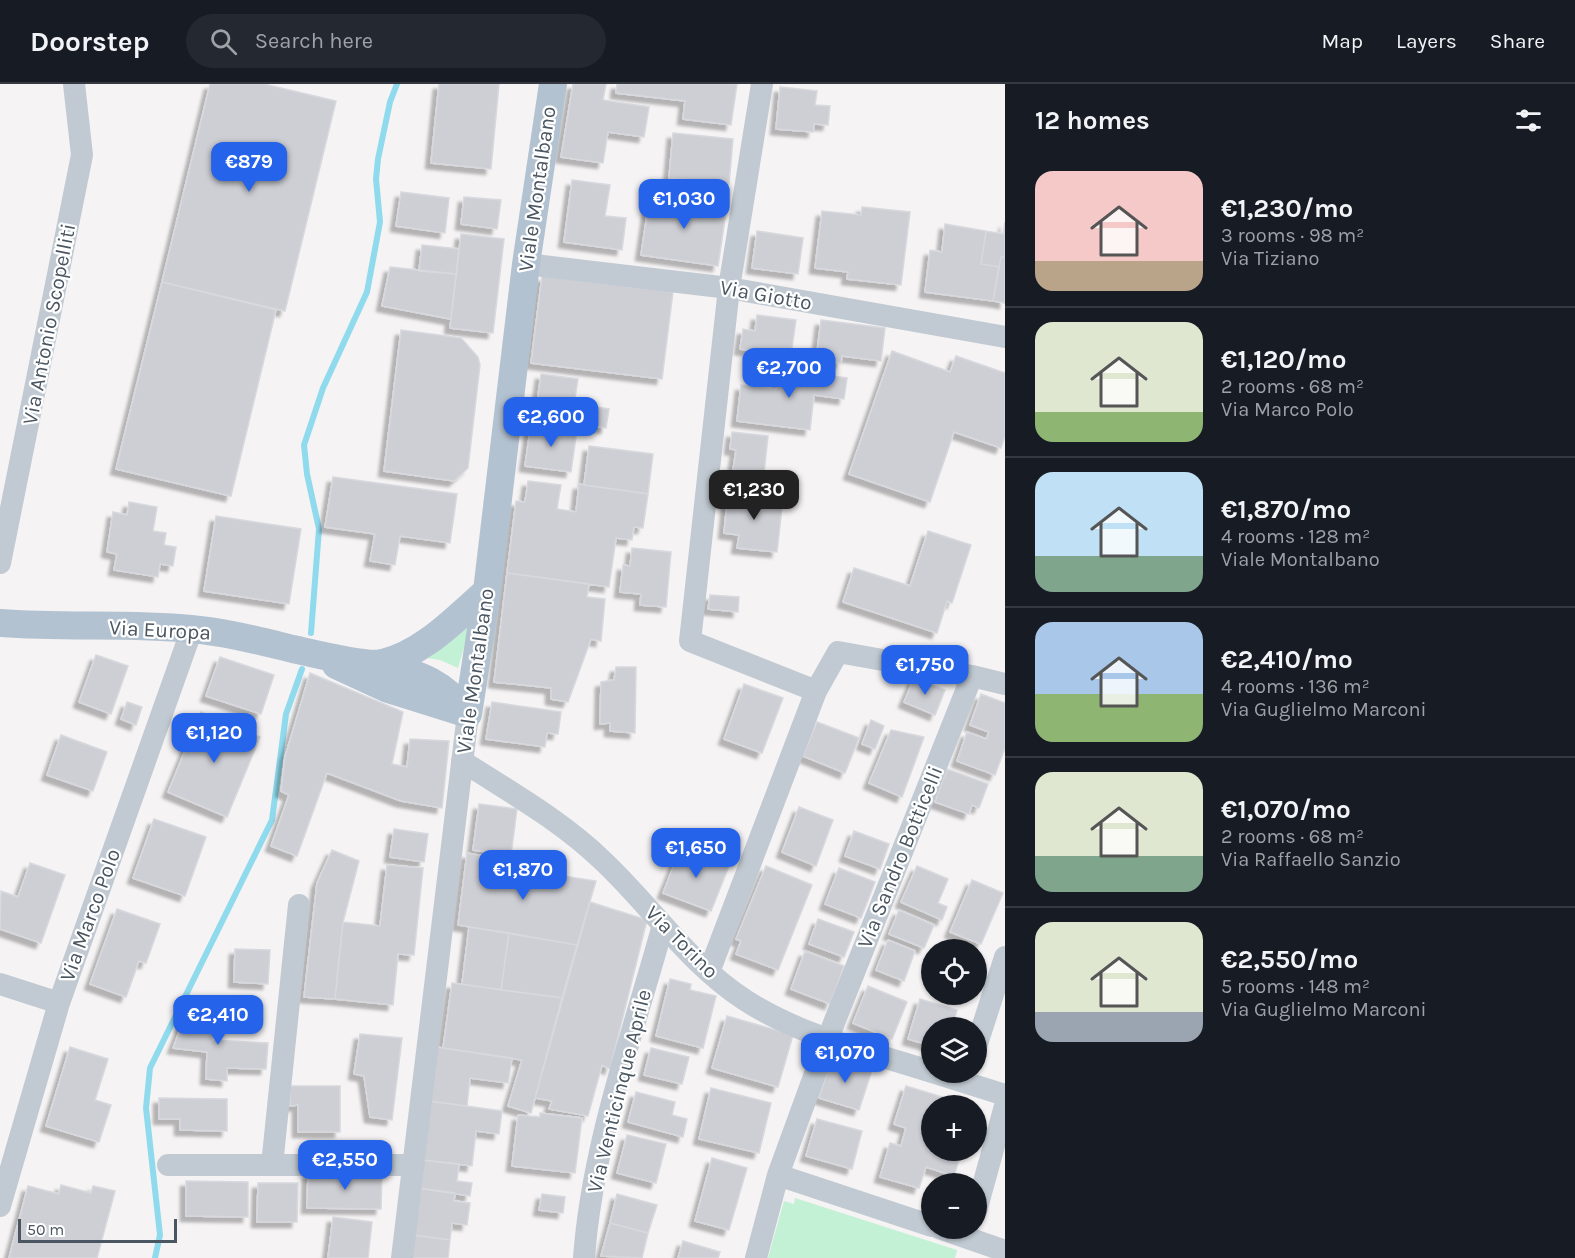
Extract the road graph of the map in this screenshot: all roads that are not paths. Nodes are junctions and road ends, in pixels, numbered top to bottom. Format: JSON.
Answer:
{"nodes":[{"id":1,"x":74,"y":84,"type":"edge"},
{"id":2,"x":553,"y":84,"type":"edge"},
{"id":3,"x":762,"y":84,"type":"edge"},
{"id":4,"x":526,"y":264,"type":"junction"},
{"id":5,"x":729,"y":288,"type":"junction"},
{"id":6,"x":1005,"y":337,"type":"edge"},
{"id":7,"x":0,"y":563,"type":"edge"},
{"id":8,"x":487,"y":591,"type":"junction"},
{"id":9,"x":0,"y":623,"type":"edge"},
{"id":10,"x":192,"y":629,"type":"junction"},
{"id":11,"x":318,"y":655,"type":"junction"},
{"id":12,"x":381,"y":663,"type":"junction"},
{"id":13,"x":972,"y":676,"type":"junction"},
{"id":14,"x":1005,"y":684,"type":"edge"},
{"id":15,"x":816,"y":691,"type":"junction"},
{"id":16,"x":468,"y":714,"type":"junction"},
{"id":17,"x":462,"y":761,"type":"junction"},
{"id":18,"x":299,"y":905,"type":"dead end"},
{"id":19,"x":663,"y":926,"type":"junction"},
{"id":20,"x":1005,"y":957,"type":"edge"},
{"id":21,"x":709,"y":972,"type":"junction"},
{"id":22,"x":0,"y":984,"type":"edge"},
{"id":23,"x":59,"y":1003,"type":"junction"},
{"id":24,"x":986,"y":1017,"type":"edge"},
{"id":25,"x":828,"y":1038,"type":"junction"},
{"id":26,"x":921,"y":1068,"type":"edge"},
{"id":27,"x":978,"y":1083,"type":"edge"},
{"id":28,"x":1005,"y":1095,"type":"edge"},
{"id":29,"x":1005,"y":1106,"type":"edge"},
{"id":30,"x":168,"y":1165,"type":"dead end"},
{"id":31,"x":272,"y":1165,"type":"junction"},
{"id":32,"x":414,"y":1165,"type":"junction"},
{"id":33,"x":986,"y":1173,"type":"edge"},
{"id":34,"x":778,"y":1175,"type":"junction"},
{"id":35,"x":0,"y":1206,"type":"edge"},
{"id":36,"x":921,"y":1222,"type":"edge"},
{"id":37,"x":968,"y":1242,"type":"edge"},
{"id":38,"x":1005,"y":1251,"type":"edge"},
{"id":39,"x":402,"y":1258,"type":"edge"},
{"id":40,"x":584,"y":1258,"type":"edge"},
{"id":41,"x":756,"y":1258,"type":"edge"}],
"edges":[{"from":1,"to":7,"type":"street","name":"Via Antonio Scopelliti"},
{"from":2,"to":4,"type":"main road","name":"Viale Montalbano"},
{"from":3,"to":5,"type":"street"},
{"from":4,"to":5,"type":"street","name":"Via Giotto"},
{"from":4,"to":8,"type":"main road","name":"Viale Montalbano"},
{"from":5,"to":6,"type":"street","name":"Via Giotto"},
{"from":5,"to":15,"type":"street"},
{"from":8,"to":12,"type":"main road"},
{"from":8,"to":16,"type":"main road","name":"Viale Montalbano"},
{"from":9,"to":10,"type":"main road","name":"Via Europa"},
{"from":10,"to":11,"type":"main road","name":"Via Europa"},
{"from":10,"to":23,"type":"street","name":"Via Marco Polo"},
{"from":11,"to":12,"type":"main road"},
{"from":11,"to":16,"type":"main road"},
{"from":12,"to":16,"type":"main road"},
{"from":13,"to":14,"type":"street"},
{"from":13,"to":15,"type":"street"},
{"from":13,"to":25,"type":"street","name":"Via Sandro Botticelli"},
{"from":15,"to":21,"type":"street"},
{"from":16,"to":17,"type":"street","name":"Viale Montalbano"},
{"from":17,"to":19,"type":"street","name":"Via Torino"},
{"from":17,"to":32,"type":"street","name":"Viale Montalbano"},
{"from":18,"to":31,"type":"street"},
{"from":19,"to":21,"type":"street","name":"Via Torino"},
{"from":19,"to":40,"type":"street","name":"Via Venticinque Aprile"},
{"from":20,"to":24,"type":"street"},
{"from":21,"to":25,"type":"street","name":"Via Torino"},
{"from":22,"to":23,"type":"street"},
{"from":23,"to":35,"type":"street","name":"Via Marco Polo"},
{"from":25,"to":26,"type":"street","name":"Via Torino"},
{"from":25,"to":34,"type":"street","name":"Via Sandro Botticelli"},
{"from":27,"to":28,"type":"street","name":"Via Torino"},
{"from":29,"to":33,"type":"street"},
{"from":30,"to":31,"type":"street"},
{"from":31,"to":32,"type":"street"},
{"from":32,"to":39,"type":"street","name":"Viale Montalbano"},
{"from":34,"to":36,"type":"street"},
{"from":34,"to":41,"type":"street","name":"Via Sandro Botticelli"},
{"from":37,"to":38,"type":"street"}]}
